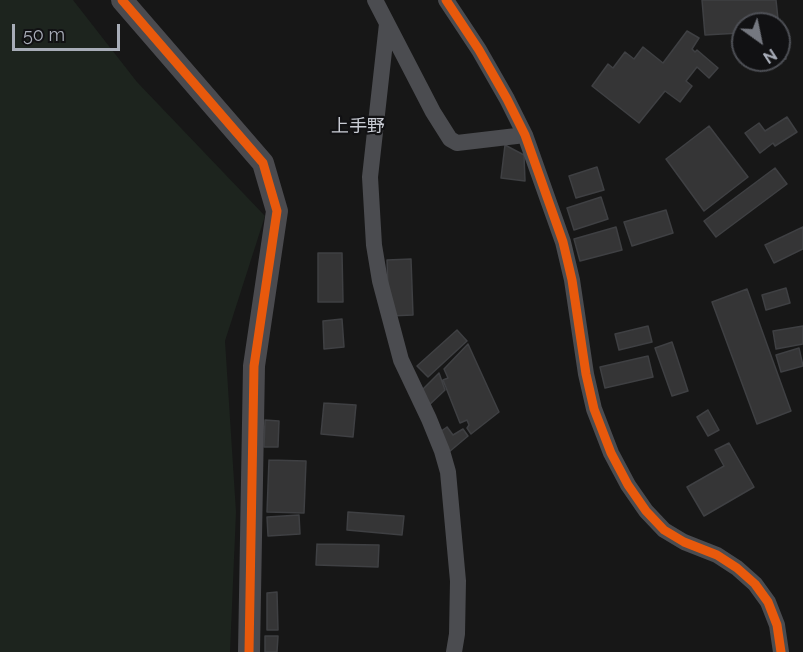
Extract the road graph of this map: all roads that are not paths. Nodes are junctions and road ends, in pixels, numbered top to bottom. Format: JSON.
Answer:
{"nodes":[{"id":1,"x":122,"y":0,"type":"edge"},
{"id":2,"x":375,"y":0,"type":"edge"},
{"id":3,"x":446,"y":0,"type":"edge"},
{"id":4,"x":387,"y":24,"type":"junction"},
{"id":5,"x":525,"y":135,"type":"junction"},
{"id":6,"x":249,"y":652,"type":"edge"},
{"id":7,"x":454,"y":652,"type":"edge"},
{"id":8,"x":782,"y":652,"type":"edge"}],
"edges":[{"from":1,"to":6,"type":"street"},
{"from":2,"to":4,"type":"street"},
{"from":3,"to":5,"type":"street"},
{"from":4,"to":5,"type":"street"},
{"from":4,"to":7,"type":"street"},
{"from":5,"to":8,"type":"street"}]}
